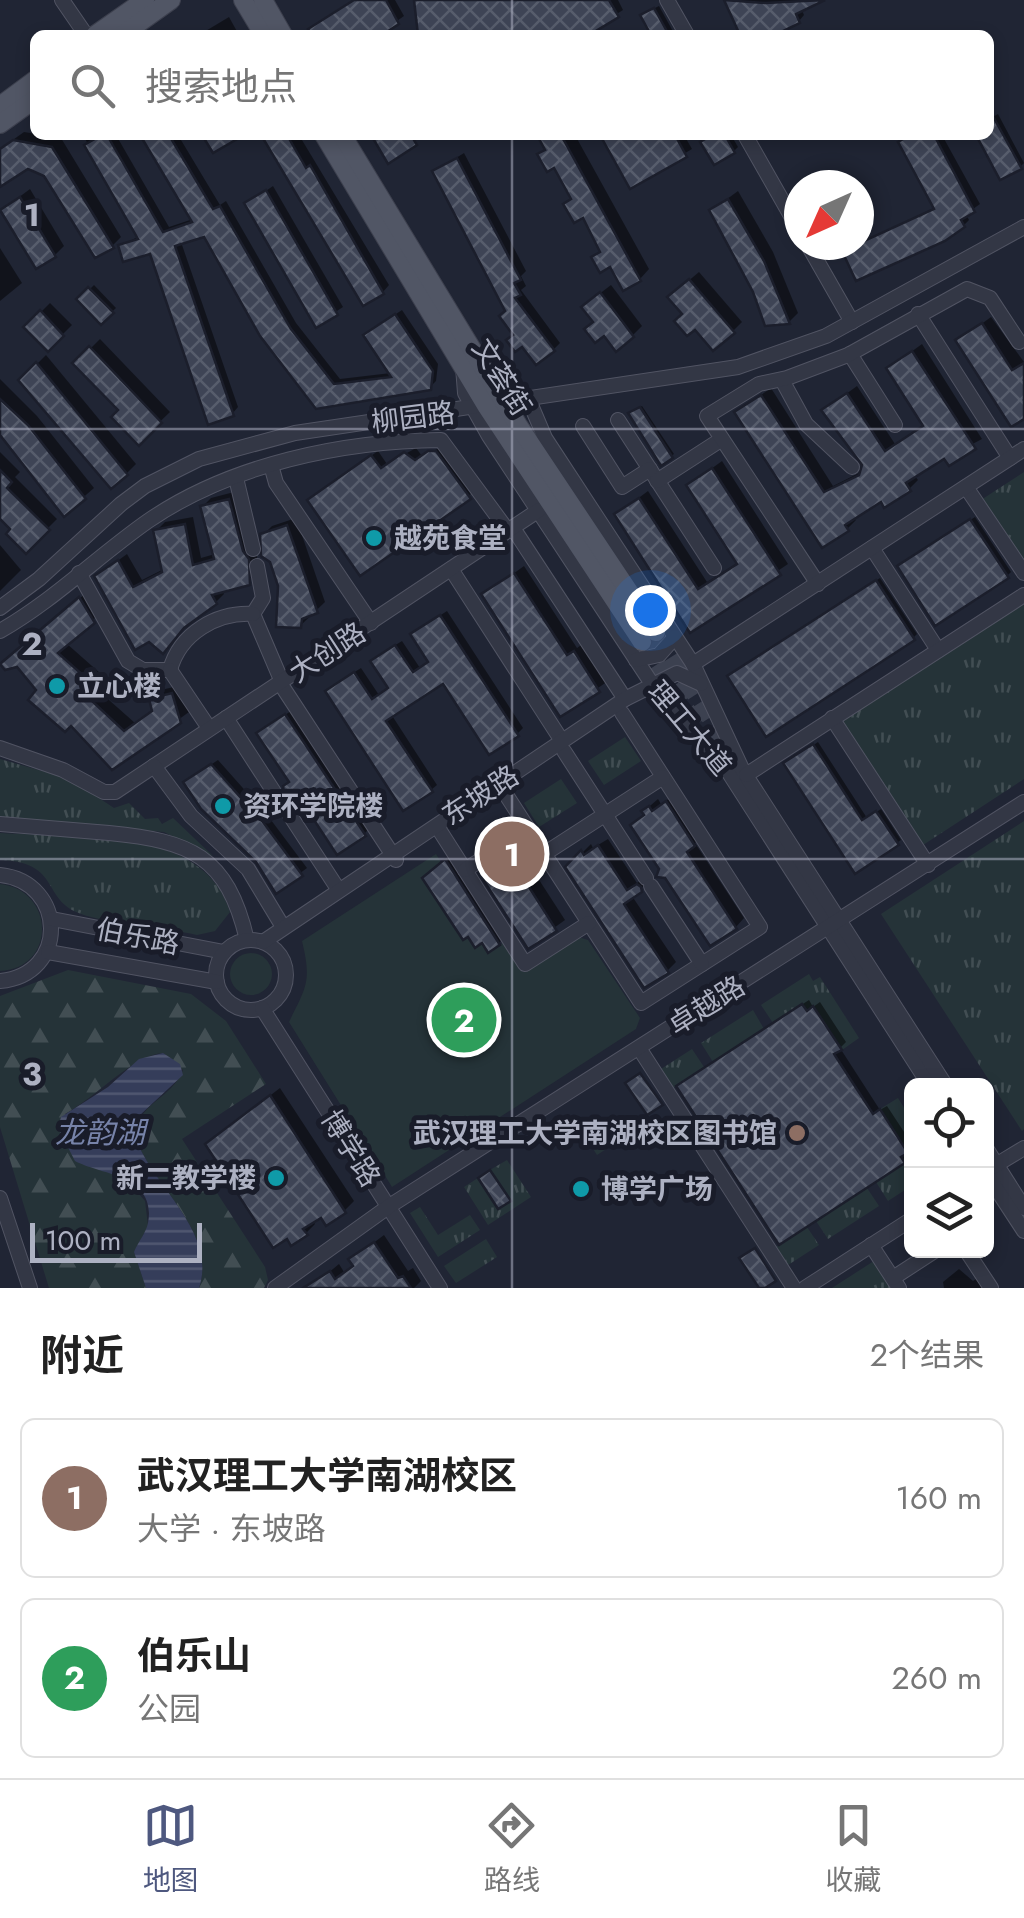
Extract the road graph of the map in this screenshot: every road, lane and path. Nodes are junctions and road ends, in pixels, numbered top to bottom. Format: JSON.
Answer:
{"nodes":[{"id":1,"x":62,"y":0,"type":"edge"},
{"id":2,"x":144,"y":0,"type":"edge"},
{"id":3,"x":171,"y":0,"type":"edge"},
{"id":4,"x":243,"y":0,"type":"edge"},
{"id":5,"x":262,"y":0,"type":"edge"},
{"id":6,"x":668,"y":0,"type":"edge"},
{"id":7,"x":83,"y":30,"type":"edge"},
{"id":8,"x":102,"y":30,"type":"edge"},
{"id":9,"x":129,"y":30,"type":"edge"},
{"id":10,"x":261,"y":30,"type":"edge"},
{"id":11,"x":280,"y":30,"type":"edge"},
{"id":12,"x":685,"y":30,"type":"edge"},
{"id":13,"x":30,"y":84,"type":"edge"},
{"id":14,"x":30,"y":102,"type":"edge"},
{"id":15,"x":0,"y":106,"type":"edge"},
{"id":16,"x":0,"y":124,"type":"edge"},
{"id":17,"x":327,"y":140,"type":"edge"},
{"id":18,"x":345,"y":140,"type":"edge"},
{"id":19,"x":748,"y":140,"type":"edge"},
{"id":20,"x":784,"y":204,"type":"edge"},
{"id":21,"x":1024,"y":227,"type":"edge"},
{"id":22,"x":817,"y":260,"type":"edge"},
{"id":23,"x":918,"y":314,"type":"junction"},
{"id":24,"x":852,"y":322,"type":"junction"},
{"id":25,"x":1019,"y":342,"type":"dead end"},
{"id":26,"x":850,"y":354,"type":"junction"},
{"id":27,"x":782,"y":380,"type":"junction"},
{"id":28,"x":528,"y":398,"type":"junction"},
{"id":29,"x":488,"y":407,"type":"junction"},
{"id":30,"x":618,"y":420,"type":"dead end"},
{"id":31,"x":583,"y":426,"type":"dead end"},
{"id":32,"x":895,"y":426,"type":"dead end"},
{"id":33,"x":722,"y":439,"type":"junction"},
{"id":34,"x":1024,"y":449,"type":"edge"},
{"id":35,"x":1010,"y":458,"type":"junction"},
{"id":36,"x":271,"y":466,"type":"junction"},
{"id":37,"x":852,"y":467,"type":"dead end"},
{"id":38,"x":653,"y":475,"type":"junction"},
{"id":39,"x":236,"y":478,"type":"junction"},
{"id":40,"x":966,"y":487,"type":"junction"},
{"id":41,"x":539,"y":510,"type":"junction"},
{"id":42,"x":510,"y":530,"type":"junction"},
{"id":43,"x":872,"y":548,"type":"junction"},
{"id":44,"x":253,"y":549,"type":"dead end"},
{"id":45,"x":257,"y":566,"type":"dead end"},
{"id":46,"x":714,"y":568,"type":"dead end"},
{"id":47,"x":452,"y":569,"type":"junction"},
{"id":48,"x":79,"y":573,"type":"junction"},
{"id":49,"x":1024,"y":573,"type":"edge"},
{"id":50,"x":818,"y":584,"type":"junction"},
{"id":51,"x":1024,"y":595,"type":"edge"},
{"id":52,"x":0,"y":608,"type":"edge"},
{"id":53,"x":253,"y":614,"type":"junction"},
{"id":54,"x":371,"y":623,"type":"junction"},
{"id":55,"x":0,"y":631,"type":"edge"},
{"id":56,"x":675,"y":637,"type":"junction"},
{"id":57,"x":645,"y":644,"type":"junction"},
{"id":58,"x":938,"y":650,"type":"junction"},
{"id":59,"x":693,"y":664,"type":"junction"},
{"id":60,"x":170,"y":670,"type":"junction"},
{"id":61,"x":281,"y":682,"type":"junction"},
{"id":62,"x":702,"y":685,"type":"junction"},
{"id":63,"x":654,"y":687,"type":"junction"},
{"id":64,"x":624,"y":706,"type":"junction"},
{"id":65,"x":226,"y":718,"type":"junction"},
{"id":66,"x":832,"y":718,"type":"junction"},
{"id":67,"x":209,"y":728,"type":"junction"},
{"id":68,"x":563,"y":746,"type":"junction"},
{"id":69,"x":0,"y":748,"type":"edge"},
{"id":70,"x":154,"y":766,"type":"junction"},
{"id":71,"x":746,"y":775,"type":"junction"},
{"id":72,"x":663,"y":777,"type":"junction"},
{"id":73,"x":503,"y":790,"type":"junction"},
{"id":74,"x":1024,"y":802,"type":"edge"},
{"id":75,"x":605,"y":814,"type":"junction"},
{"id":76,"x":0,"y":824,"type":"edge"},
{"id":77,"x":528,"y":829,"type":"junction"},
{"id":78,"x":440,"y":831,"type":"junction"},
{"id":79,"x":544,"y":854,"type":"junction"},
{"id":80,"x":394,"y":857,"type":"junction"},
{"id":81,"x":928,"y":865,"type":"junction"},
{"id":82,"x":465,"y":870,"type":"junction"},
{"id":83,"x":0,"y":875,"type":"edge"},
{"id":84,"x":338,"y":889,"type":"junction"},
{"id":85,"x":52,"y":920,"type":"junction"},
{"id":86,"x":589,"y":923,"type":"junction"},
{"id":87,"x":834,"y":925,"type":"junction"},
{"id":88,"x":283,"y":926,"type":"junction"},
{"id":89,"x":247,"y":940,"type":"junction"},
{"id":90,"x":267,"y":944,"type":"junction"},
{"id":91,"x":48,"y":952,"type":"junction"},
{"id":92,"x":224,"y":952,"type":"junction"},
{"id":93,"x":702,"y":964,"type":"junction"},
{"id":94,"x":0,"y":981,"type":"edge"},
{"id":95,"x":217,"y":982,"type":"junction"},
{"id":96,"x":262,"y":1008,"type":"junction"},
{"id":97,"x":639,"y":1048,"type":"junction"},
{"id":98,"x":925,"y":1078,"type":"edge"},
{"id":99,"x":940,"y":1078,"type":"edge"},
{"id":100,"x":1024,"y":1148,"type":"edge"},
{"id":101,"x":993,"y":1168,"type":"edge"},
{"id":102,"x":994,"y":1174,"type":"edge"},
{"id":103,"x":994,"y":1177,"type":"edge"},
{"id":104,"x":0,"y":1198,"type":"edge"},
{"id":105,"x":388,"y":1208,"type":"junction"},
{"id":106,"x":1024,"y":1208,"type":"edge"},
{"id":107,"x":904,"y":1224,"type":"edge"},
{"id":108,"x":1024,"y":1232,"type":"edge"},
{"id":109,"x":871,"y":1245,"type":"junction"},
{"id":110,"x":926,"y":1258,"type":"edge"},
{"id":111,"x":971,"y":1258,"type":"edge"},
{"id":112,"x":896,"y":1283,"type":"edge"},
{"id":113,"x":30,"y":1288,"type":"edge"},
{"id":114,"x":274,"y":1288,"type":"edge"},
{"id":115,"x":440,"y":1288,"type":"edge"},
{"id":116,"x":794,"y":1288,"type":"edge"},
{"id":117,"x":805,"y":1288,"type":"edge"},
{"id":118,"x":991,"y":1288,"type":"edge"}],
"edges":[{"from":1,"to":7,"type":"street"},
{"from":2,"to":8,"type":"main road"},
{"from":3,"to":9,"type":"main road"},
{"from":4,"to":10,"type":"main road"},
{"from":5,"to":11,"type":"main road"},
{"from":6,"to":12,"type":"street"},
{"from":13,"to":15,"type":"main road"},
{"from":14,"to":16,"type":"main road"},
{"from":17,"to":29,"type":"main road","name":"文荟街"},
{"from":18,"to":29,"type":"main road","name":"文荟街"},
{"from":19,"to":20,"type":"street"},
{"from":21,"to":24,"type":"street","name":"柳园路"},
{"from":22,"to":24,"type":"street"},
{"from":23,"to":25,"type":"street"},
{"from":23,"to":26,"type":"street"},
{"from":23,"to":35,"type":"street"},
{"from":24,"to":28,"type":"street","name":"柳园路"},
{"from":26,"to":27,"type":"street"},
{"from":26,"to":32,"type":"street"},
{"from":27,"to":33,"type":"street"},
{"from":27,"to":37,"type":"street"},
{"from":28,"to":29,"type":"street","name":"柳园路"},
{"from":28,"to":56,"type":"street","name":"理工大道"},
{"from":29,"to":41,"type":"street","name":"理工大道"},
{"from":29,"to":52,"type":"street","name":"柳园路"},
{"from":29,"to":57,"type":"main road","name":"文荟街"},
{"from":30,"to":38,"type":"street"},
{"from":31,"to":38,"type":"street"},
{"from":33,"to":38,"type":"street"},
{"from":33,"to":50,"type":"street"},
{"from":34,"to":35,"type":"street"},
{"from":35,"to":40,"type":"street"},
{"from":36,"to":39,"type":"street"},
{"from":36,"to":42,"type":"street"},
{"from":36,"to":54,"type":"street"},
{"from":38,"to":46,"type":"street"},
{"from":39,"to":44,"type":"street"},
{"from":39,"to":48,"type":"street"},
{"from":40,"to":43,"type":"street"},
{"from":40,"to":49,"type":"street"},
{"from":41,"to":42,"type":"street","name":"大创路"},
{"from":41,"to":57,"type":"street","name":"理工大道"},
{"from":42,"to":47,"type":"street","name":"大创路"},
{"from":42,"to":64,"type":"street"},
{"from":43,"to":50,"type":"street"},
{"from":43,"to":58,"type":"street"},
{"from":45,"to":53,"type":"street"},
{"from":47,"to":54,"type":"street","name":"大创路"},
{"from":47,"to":68,"type":"street"},
{"from":48,"to":55,"type":"street"},
{"from":48,"to":60,"type":"street"},
{"from":50,"to":59,"type":"street"},
{"from":51,"to":58,"type":"street"},
{"from":53,"to":60,"type":"street"},
{"from":53,"to":61,"type":"street"},
{"from":54,"to":61,"type":"street","name":"大创路"},
{"from":56,"to":57,"type":"street"},
{"from":56,"to":59,"type":"street","name":"理工大道"},
{"from":57,"to":63,"type":"street","name":"理工大道"},
{"from":58,"to":66,"type":"street"},
{"from":59,"to":62,"type":"street","name":"理工大道"},
{"from":60,"to":67,"type":"street"},
{"from":61,"to":65,"type":"street","name":"大创路"},
{"from":61,"to":80,"type":"street"},
{"from":62,"to":63,"type":"street"},
{"from":62,"to":71,"type":"street","name":"理工大道"},
{"from":63,"to":64,"type":"street","name":"东坡路"},
{"from":63,"to":87,"type":"street","name":"理工大道"},
{"from":64,"to":68,"type":"street","name":"东坡路"},
{"from":64,"to":72,"type":"street"},
{"from":65,"to":67,"type":"street","name":"大创路"},
{"from":65,"to":84,"type":"street"},
{"from":66,"to":71,"type":"street"},
{"from":66,"to":81,"type":"street"},
{"from":67,"to":70,"type":"street","name":"大创路"},
{"from":68,"to":73,"type":"street","name":"东坡路"},
{"from":68,"to":75,"type":"street"},
{"from":68,"to":80,"type":"street","name":"东坡路"},
{"from":69,"to":70,"type":"street","name":"大创路"},
{"from":70,"to":88,"type":"street"},
{"from":71,"to":87,"type":"street","name":"理工大道"},
{"from":72,"to":75,"type":"street"},
{"from":72,"to":93,"type":"street"},
{"from":73,"to":77,"type":"street"},
{"from":73,"to":78,"type":"street","name":"东坡路"},
{"from":74,"to":81,"type":"street","name":"卓越路"},
{"from":75,"to":79,"type":"street"},
{"from":75,"to":93,"type":"street"},
{"from":76,"to":89,"type":"street"},
{"from":77,"to":79,"type":"street"},
{"from":77,"to":82,"type":"street"},
{"from":78,"to":80,"type":"street","name":"东坡路"},
{"from":78,"to":82,"type":"street"},
{"from":79,"to":86,"type":"street"},
{"from":80,"to":84,"type":"street","name":"东坡路"},
{"from":80,"to":90,"type":"street","name":"东坡路"},
{"from":81,"to":87,"type":"street","name":"卓越路"},
{"from":82,"to":86,"type":"street"},
{"from":83,"to":85,"type":"street"},
{"from":84,"to":88,"type":"street","name":"东坡路"},
{"from":85,"to":91,"type":"street"},
{"from":85,"to":92,"type":"street","name":"伯乐路"},
{"from":86,"to":93,"type":"street"},
{"from":87,"to":97,"type":"street","name":"卓越路"},
{"from":87,"to":98,"type":"street","name":"理工大道"},
{"from":87,"to":99,"type":"street","name":"理工大道"},
{"from":88,"to":90,"type":"street","name":"东坡路"},
{"from":89,"to":90,"type":"street"},
{"from":89,"to":92,"type":"street"},
{"from":90,"to":96,"type":"street"},
{"from":91,"to":94,"type":"street"},
{"from":91,"to":95,"type":"street","name":"伯乐路"},
{"from":92,"to":95,"type":"street"},
{"from":95,"to":96,"type":"street"},
{"from":96,"to":105,"type":"street","name":"博学路"},
{"from":97,"to":105,"type":"street","name":"卓越路"},
{"from":97,"to":116,"type":"street"},
{"from":100,"to":101,"type":"street"},
{"from":102,"to":106,"type":"street"},
{"from":103,"to":108,"type":"street"},
{"from":104,"to":113,"type":"street"},
{"from":105,"to":114,"type":"street","name":"卓越路"},
{"from":105,"to":115,"type":"street","name":"博学路"},
{"from":107,"to":109,"type":"street"},
{"from":109,"to":112,"type":"street"},
{"from":109,"to":117,"type":"street"},
{"from":110,"to":112,"type":"street"},
{"from":111,"to":118,"type":"street"}]}
